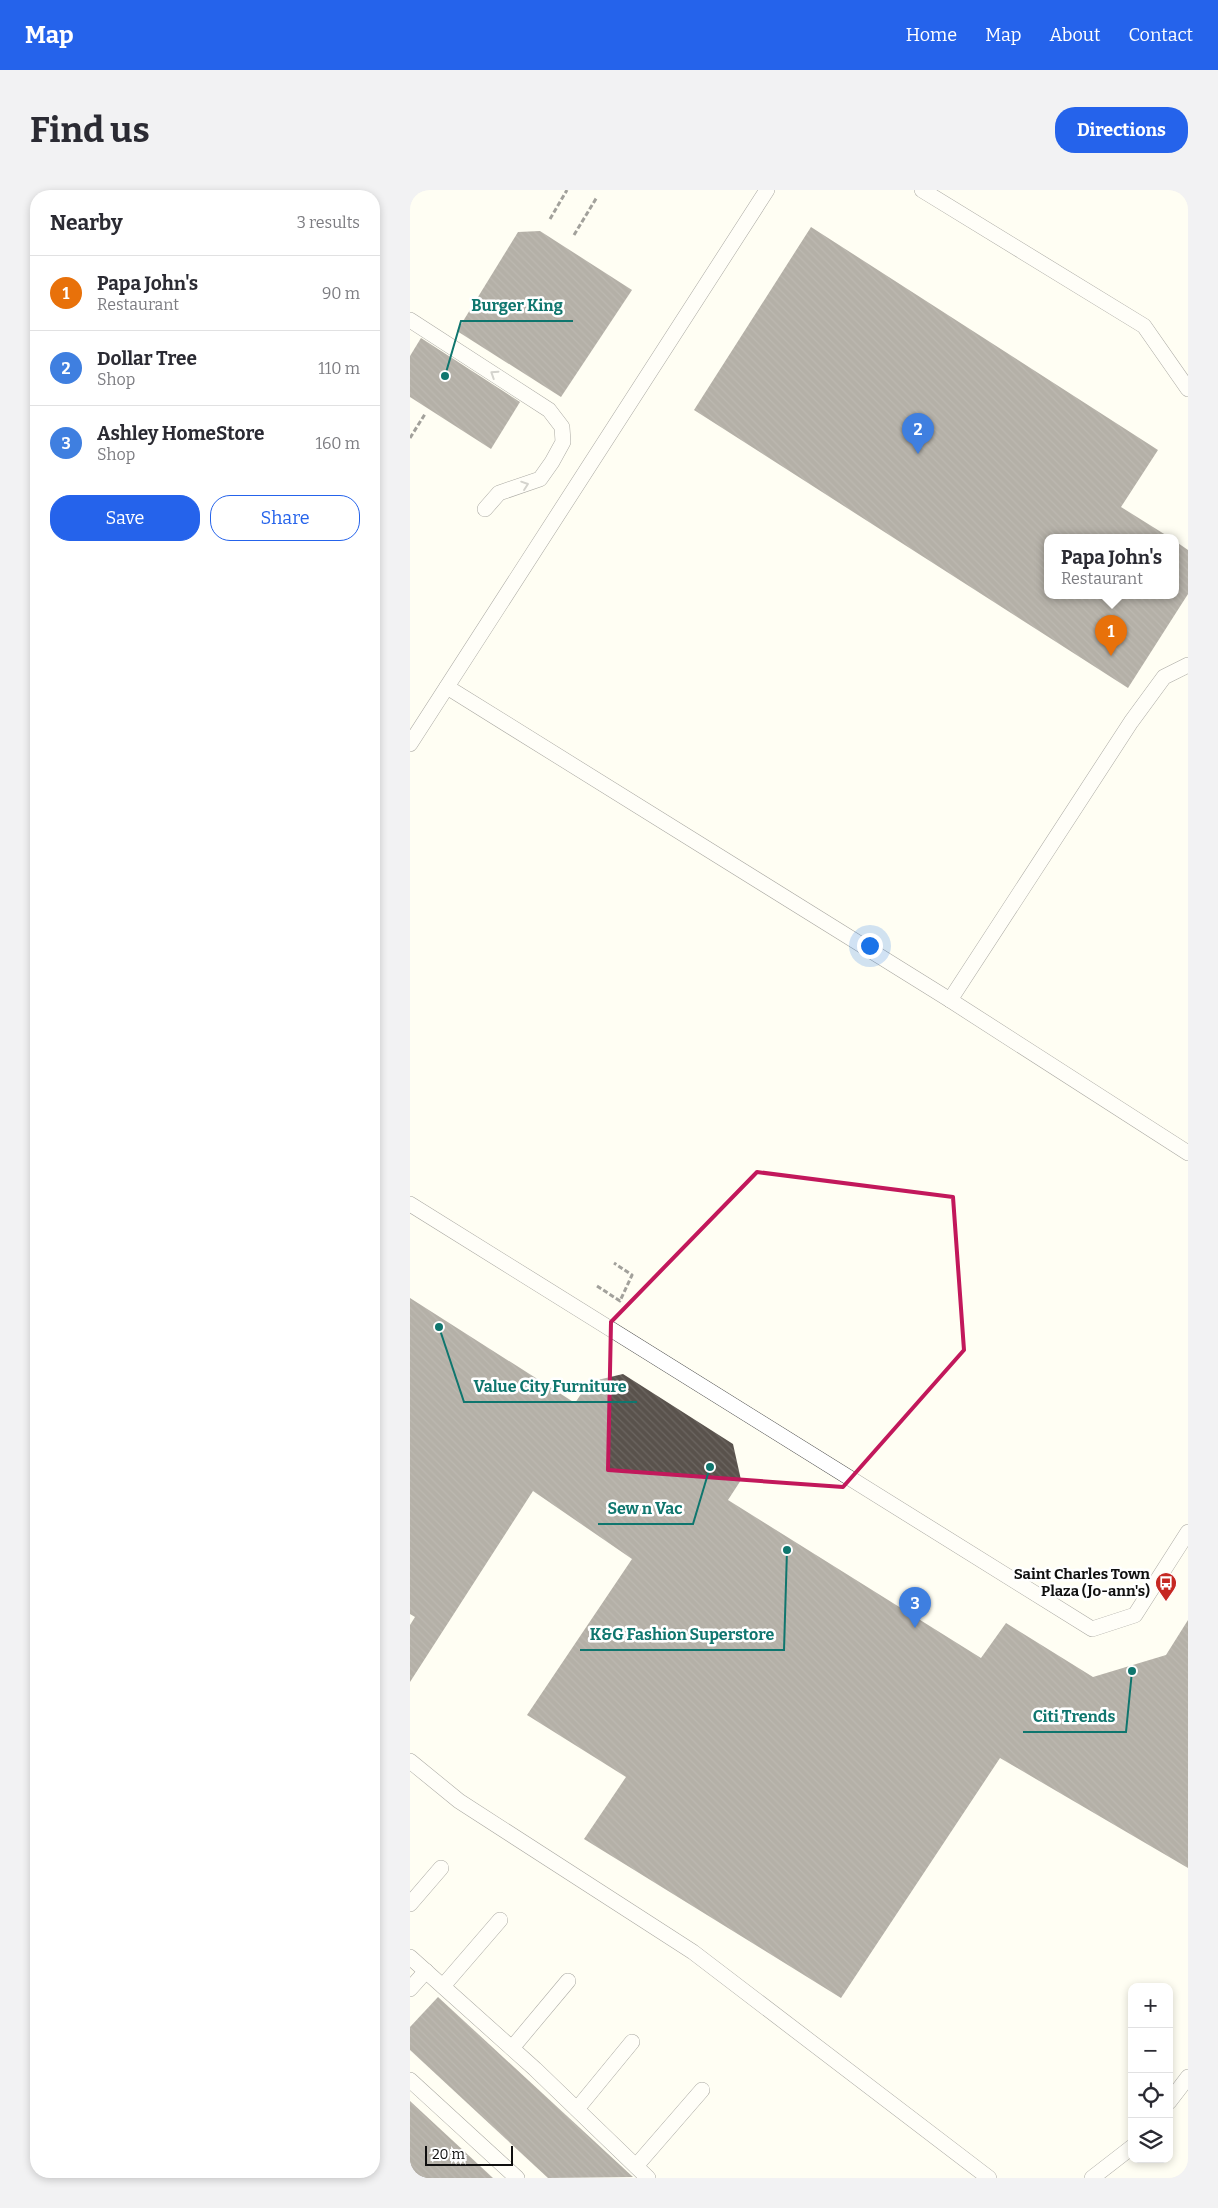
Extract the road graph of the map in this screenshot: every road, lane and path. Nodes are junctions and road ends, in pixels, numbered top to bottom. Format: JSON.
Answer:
{"nodes":[{"id":1,"x":567,"y":190,"type":"edge"},
{"id":2,"x":767,"y":190,"type":"edge"},
{"id":3,"x":922,"y":190,"type":"edge"},
{"id":4,"x":597,"y":197,"type":"dead end"},
{"id":5,"x":550,"y":219,"type":"dead end"},
{"id":6,"x":574,"y":235,"type":"dead end"},
{"id":7,"x":410,"y":320,"type":"edge"},
{"id":8,"x":1188,"y":389,"type":"edge"},
{"id":9,"x":425,"y":414,"type":"dead end"},
{"id":10,"x":410,"y":438,"type":"edge"},
{"id":11,"x":485,"y":510,"type":"dead end"},
{"id":12,"x":1188,"y":665,"type":"edge"},
{"id":13,"x":447,"y":687,"type":"junction"},
{"id":14,"x":410,"y":744,"type":"edge"},
{"id":15,"x":950,"y":1000,"type":"junction"},
{"id":16,"x":1188,"y":1153,"type":"edge"},
{"id":17,"x":410,"y":1204,"type":"edge"},
{"id":18,"x":614,"y":1263,"type":"dead end"},
{"id":19,"x":597,"y":1286,"type":"dead end"},
{"id":20,"x":1188,"y":1532,"type":"edge"},
{"id":21,"x":410,"y":1761,"type":"edge"},
{"id":22,"x":441,"y":1868,"type":"dead end"},
{"id":23,"x":410,"y":1904,"type":"edge"},
{"id":24,"x":500,"y":1920,"type":"dead end"},
{"id":25,"x":410,"y":1957,"type":"edge"},
{"id":26,"x":426,"y":1971,"type":"junction"},
{"id":27,"x":568,"y":1981,"type":"dead end"},
{"id":28,"x":443,"y":1986,"type":"junction"},
{"id":29,"x":410,"y":1989,"type":"edge"},
{"id":30,"x":632,"y":2042,"type":"dead end"},
{"id":31,"x":512,"y":2048,"type":"junction"},
{"id":32,"x":1188,"y":2077,"type":"edge"},
{"id":33,"x":410,"y":2080,"type":"edge"},
{"id":34,"x":702,"y":2090,"type":"dead end"},
{"id":35,"x":1173,"y":2097,"type":"edge"},
{"id":36,"x":577,"y":2109,"type":"junction"},
{"id":37,"x":1128,"y":2150,"type":"edge"},
{"id":38,"x":636,"y":2166,"type":"junction"},
{"id":39,"x":518,"y":2178,"type":"edge"},
{"id":40,"x":648,"y":2178,"type":"edge"},
{"id":41,"x":989,"y":2178,"type":"edge"},
{"id":42,"x":1092,"y":2178,"type":"edge"}],
"edges":[{"from":1,"to":5,"type":"path"},
{"from":2,"to":13,"type":"lane"},
{"from":3,"to":8,"type":"lane"},
{"from":4,"to":6,"type":"path"},
{"from":11,"to":7,"type":"lane","one_way":true},
{"from":9,"to":10,"type":"path"},
{"from":12,"to":15,"type":"lane"},
{"from":13,"to":14,"type":"lane"},
{"from":13,"to":15,"type":"lane"},
{"from":15,"to":16,"type":"lane"},
{"from":17,"to":20,"type":"lane"},
{"from":18,"to":19,"type":"path"},
{"from":21,"to":41,"type":"lane"},
{"from":22,"to":23,"type":"lane"},
{"from":24,"to":28,"type":"lane"},
{"from":25,"to":26,"type":"lane"},
{"from":26,"to":28,"type":"lane"},
{"from":26,"to":29,"type":"lane"},
{"from":27,"to":31,"type":"lane"},
{"from":28,"to":31,"type":"lane"},
{"from":30,"to":36,"type":"lane"},
{"from":31,"to":36,"type":"lane"},
{"from":32,"to":35,"type":"lane"},
{"from":33,"to":39,"type":"lane"},
{"from":34,"to":38,"type":"lane"},
{"from":36,"to":38,"type":"lane"},
{"from":37,"to":42,"type":"lane"},
{"from":38,"to":40,"type":"lane"}]}
